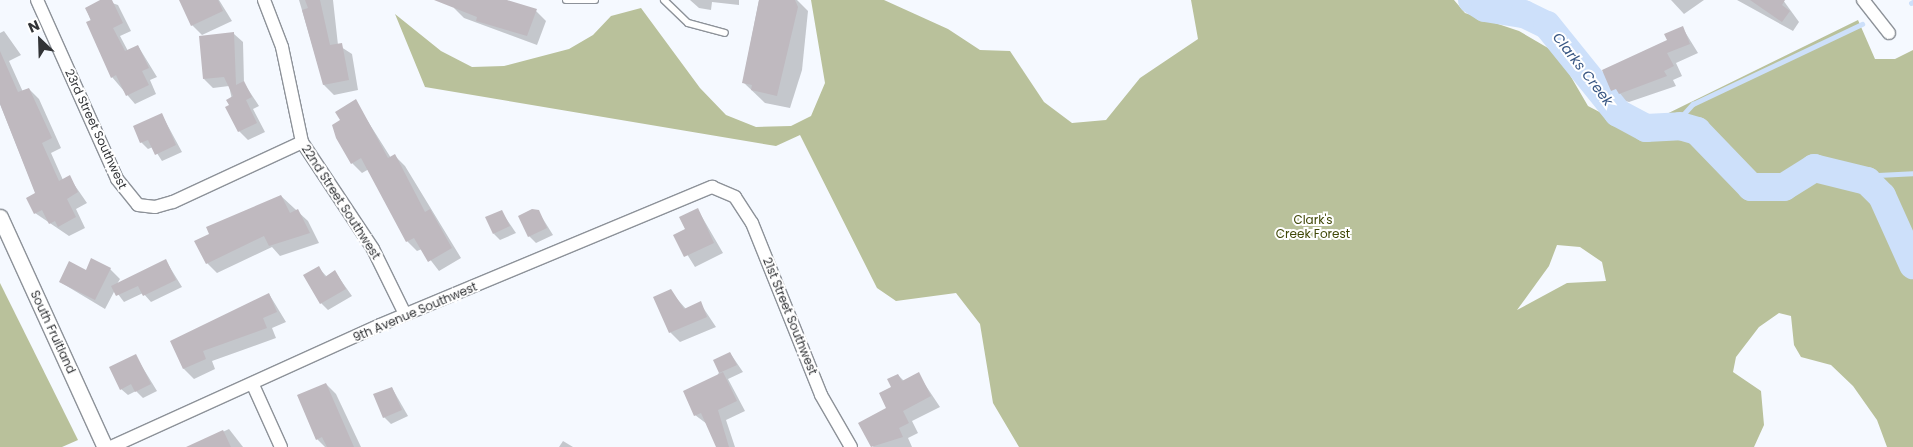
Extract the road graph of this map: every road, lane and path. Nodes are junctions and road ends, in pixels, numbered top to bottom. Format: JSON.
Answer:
{"nodes":[{"id":1,"x":37,"y":0,"type":"edge"},
{"id":2,"x":264,"y":0,"type":"edge"},
{"id":3,"x":566,"y":0,"type":"edge"},
{"id":4,"x":596,"y":0,"type":"edge"},
{"id":5,"x":664,"y":0,"type":"edge"},
{"id":6,"x":1863,"y":0,"type":"edge"},
{"id":7,"x":725,"y":33,"type":"dead end"},
{"id":8,"x":1889,"y":33,"type":"dead end"},
{"id":9,"x":302,"y":142,"type":"junction"},
{"id":10,"x":723,"y":189,"type":"joint"},
{"id":11,"x":0,"y":217,"type":"edge"},
{"id":12,"x":405,"y":314,"type":"junction"},
{"id":13,"x":253,"y":386,"type":"junction"},
{"id":14,"x":106,"y":447,"type":"edge"},
{"id":15,"x":111,"y":447,"type":"edge"},
{"id":16,"x":281,"y":447,"type":"edge"},
{"id":17,"x":851,"y":447,"type":"edge"}],
"edges":[{"from":1,"to":9,"type":"street","name":"23rd Street Southwest"},
{"from":2,"to":9,"type":"street","name":"22nd Street Southwest"},
{"from":3,"to":4,"type":"lane"},
{"from":5,"to":7,"type":"lane"},
{"from":6,"to":8,"type":"street"},
{"from":9,"to":12,"type":"street","name":"22nd Street Southwest"},
{"from":10,"to":12,"type":"street","name":"9th Avenue Southwest"},
{"from":10,"to":17,"type":"street","name":"21st Street Southwest"},
{"from":11,"to":14,"type":"street","name":"South Fruitland"},
{"from":12,"to":13,"type":"street","name":"9th Avenue Southwest"},
{"from":13,"to":15,"type":"street","name":"9th Avenue Southwest"},
{"from":13,"to":16,"type":"street"}]}
